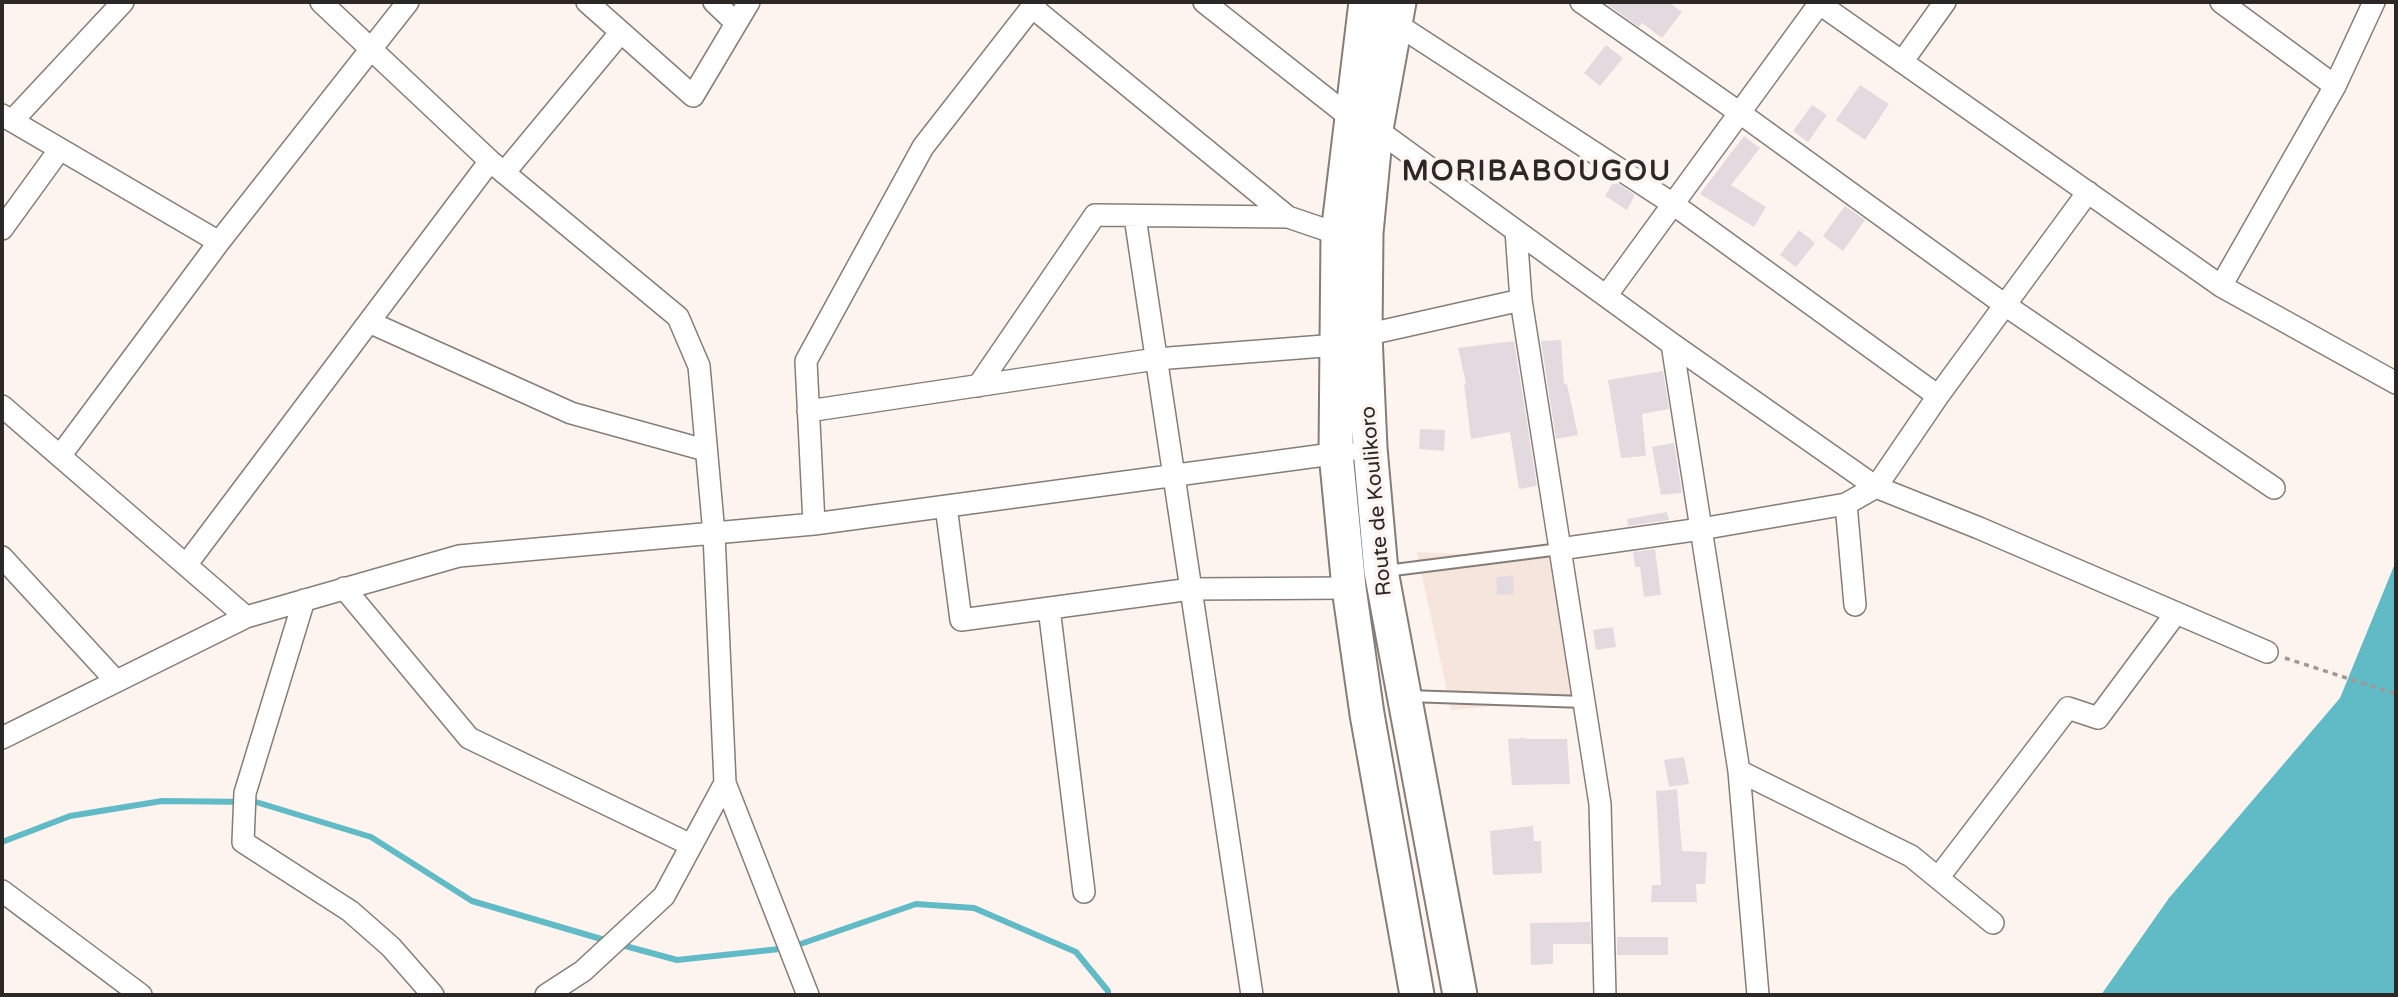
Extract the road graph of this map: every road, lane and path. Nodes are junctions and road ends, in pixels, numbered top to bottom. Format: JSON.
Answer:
{"nodes":[{"id":1,"x":123,"y":2,"type":"edge"},
{"id":2,"x":321,"y":2,"type":"edge"},
{"id":3,"x":408,"y":2,"type":"edge"},
{"id":4,"x":587,"y":2,"type":"edge"},
{"id":5,"x":714,"y":2,"type":"edge"},
{"id":6,"x":749,"y":2,"type":"edge"},
{"id":7,"x":1204,"y":2,"type":"edge"},
{"id":8,"x":1366,"y":2,"type":"edge"},
{"id":9,"x":1581,"y":2,"type":"edge"},
{"id":10,"x":1945,"y":2,"type":"edge"},
{"id":11,"x":2221,"y":2,"type":"edge"},
{"id":12,"x":2374,"y":2,"type":"edge"},
{"id":13,"x":1818,"y":3,"type":"edge"},
{"id":14,"x":1034,"y":4,"type":"edge"},
{"id":15,"x":1397,"y":12,"type":"edge"},
{"id":16,"x":736,"y":23,"type":"junction"},
{"id":17,"x":621,"y":32,"type":"junction"},
{"id":18,"x":370,"y":48,"type":"junction"},
{"id":19,"x":1902,"y":62,"type":"junction"},
{"id":20,"x":2335,"y":86,"type":"junction"},
{"id":21,"x":1740,"y":113,"type":"junction"},
{"id":22,"x":7,"y":118,"type":"edge"},
{"id":23,"x":1364,"y":123,"type":"junction"},
{"id":24,"x":60,"y":149,"type":"junction"},
{"id":25,"x":497,"y":167,"type":"junction"},
{"id":26,"x":2088,"y":192,"type":"junction"},
{"id":27,"x":1673,"y":204,"type":"junction"},
{"id":28,"x":1288,"y":216,"type":"junction"},
{"id":29,"x":1135,"y":217,"type":"junction"},
{"id":30,"x":2,"y":229,"type":"edge"},
{"id":31,"x":1516,"y":231,"type":"junction"},
{"id":32,"x":1338,"y":234,"type":"junction"},
{"id":33,"x":219,"y":242,"type":"junction"},
{"id":34,"x":2221,"y":286,"type":"junction"},
{"id":35,"x":1606,"y":296,"type":"junction"},
{"id":36,"x":1521,"y":300,"type":"junction"},
{"id":37,"x":2005,"y":304,"type":"junction"},
{"id":38,"x":369,"y":322,"type":"junction"},
{"id":39,"x":1351,"y":340,"type":"junction"},
{"id":40,"x":1672,"y":344,"type":"junction"},
{"id":41,"x":1156,"y":359,"type":"junction"},
{"id":42,"x":2396,"y":383,"type":"edge"},
{"id":43,"x":978,"y":386,"type":"junction"},
{"id":44,"x":1938,"y":396,"type":"junction"},
{"id":45,"x":2,"y":406,"type":"edge"},
{"id":46,"x":808,"y":411,"type":"junction"},
{"id":47,"x":1370,"y":449,"type":"junction"},
{"id":48,"x":705,"y":450,"type":"junction"},
{"id":49,"x":1336,"y":453,"type":"junction"},
{"id":50,"x":60,"y":456,"type":"junction"},
{"id":51,"x":1174,"y":474,"type":"junction"},
{"id":52,"x":1876,"y":487,"type":"junction"},
{"id":53,"x":2274,"y":488,"type":"dead end"},
{"id":54,"x":1846,"y":504,"type":"junction"},
{"id":55,"x":946,"y":506,"type":"junction"},
{"id":56,"x":814,"y":524,"type":"junction"},
{"id":57,"x":1700,"y":529,"type":"junction"},
{"id":58,"x":714,"y":534,"type":"junction"},
{"id":59,"x":1560,"y":549,"type":"junction"},
{"id":60,"x":2,"y":557,"type":"edge"},
{"id":61,"x":186,"y":565,"type":"junction"},
{"id":62,"x":1381,"y":572,"type":"junction"},
{"id":63,"x":344,"y":588,"type":"junction"},
{"id":64,"x":1349,"y":588,"type":"junction"},
{"id":65,"x":1191,"y":589,"type":"junction"},
{"id":66,"x":304,"y":600,"type":"junction"},
{"id":67,"x":1855,"y":605,"type":"dead end"},
{"id":68,"x":1049,"y":608,"type":"junction"},
{"id":69,"x":2176,"y":613,"type":"junction"},
{"id":70,"x":246,"y":617,"type":"junction"},
{"id":71,"x":2267,"y":652,"type":"joint"},
{"id":72,"x":116,"y":681,"type":"junction"},
{"id":73,"x":2396,"y":694,"type":"edge"},
{"id":74,"x":1403,"y":696,"type":"junction"},
{"id":75,"x":1584,"y":702,"type":"junction"},
{"id":76,"x":2,"y":738,"type":"edge"},
{"id":77,"x":1739,"y":771,"type":"junction"},
{"id":78,"x":725,"y":783,"type":"junction"},
{"id":79,"x":691,"y":845,"type":"junction"},
{"id":80,"x":1938,"y":878,"type":"junction"},
{"id":81,"x":2,"y":891,"type":"edge"},
{"id":82,"x":1084,"y":892,"type":"dead end"},
{"id":83,"x":1993,"y":923,"type":"dead end"},
{"id":84,"x":141,"y":995,"type":"edge"},
{"id":85,"x":433,"y":995,"type":"edge"},
{"id":86,"x":547,"y":995,"type":"edge"},
{"id":87,"x":808,"y":995,"type":"edge"},
{"id":88,"x":1252,"y":995,"type":"edge"},
{"id":89,"x":1417,"y":995,"type":"edge"},
{"id":90,"x":1460,"y":995,"type":"edge"},
{"id":91,"x":1605,"y":995,"type":"edge"},
{"id":92,"x":1758,"y":995,"type":"edge"}],
"edges":[{"from":1,"to":22,"type":"street"},
{"from":2,"to":18,"type":"street"},
{"from":3,"to":18,"type":"street"},
{"from":4,"to":17,"type":"street"},
{"from":5,"to":16,"type":"street"},
{"from":6,"to":16,"type":"street"},
{"from":7,"to":23,"type":"street"},
{"from":8,"to":23,"type":"main road","name":"Route de Koulikoro"},
{"from":9,"to":21,"type":"street"},
{"from":10,"to":19,"type":"street"},
{"from":11,"to":20,"type":"street"},
{"from":12,"to":20,"type":"street"},
{"from":13,"to":19,"type":"street"},
{"from":13,"to":21,"type":"street"},
{"from":14,"to":28,"type":"street"},
{"from":14,"to":46,"type":"street"},
{"from":15,"to":23,"type":"main road","name":"Route de Koulikoro"},
{"from":15,"to":27,"type":"street"},
{"from":16,"to":17,"type":"street"},
{"from":17,"to":25,"type":"street"},
{"from":18,"to":25,"type":"street"},
{"from":18,"to":33,"type":"street"},
{"from":19,"to":26,"type":"street"},
{"from":20,"to":34,"type":"street"},
{"from":21,"to":27,"type":"street"},
{"from":21,"to":37,"type":"street"},
{"from":22,"to":24,"type":"street"},
{"from":23,"to":31,"type":"street"},
{"from":23,"to":32,"type":"main road","name":"Route de Koulikoro"},
{"from":23,"to":39,"type":"main road","name":"Route de Koulikoro"},
{"from":24,"to":30,"type":"street"},
{"from":24,"to":33,"type":"street"},
{"from":25,"to":38,"type":"street"},
{"from":25,"to":48,"type":"street"},
{"from":26,"to":34,"type":"street"},
{"from":26,"to":37,"type":"street"},
{"from":27,"to":35,"type":"street"},
{"from":27,"to":44,"type":"street"},
{"from":28,"to":29,"type":"street"},
{"from":28,"to":32,"type":"street"},
{"from":29,"to":41,"type":"street"},
{"from":29,"to":43,"type":"street"},
{"from":31,"to":35,"type":"street"},
{"from":31,"to":36,"type":"street"},
{"from":32,"to":39,"type":"main road","name":"Route de Koulikoro"},
{"from":33,"to":50,"type":"street"},
{"from":34,"to":42,"type":"street"},
{"from":35,"to":40,"type":"street"},
{"from":36,"to":39,"type":"street"},
{"from":36,"to":59,"type":"street"},
{"from":37,"to":44,"type":"street"},
{"from":37,"to":53,"type":"street"},
{"from":38,"to":48,"type":"street"},
{"from":38,"to":61,"type":"street"},
{"from":39,"to":41,"type":"street"},
{"from":39,"to":47,"type":"main road","name":"Route de Koulikoro"},
{"from":39,"to":49,"type":"main road","name":"Route de Koulikoro"},
{"from":40,"to":52,"type":"street"},
{"from":40,"to":57,"type":"street"},
{"from":41,"to":43,"type":"street"},
{"from":41,"to":51,"type":"street"},
{"from":43,"to":46,"type":"street"},
{"from":44,"to":52,"type":"street"},
{"from":45,"to":50,"type":"street"},
{"from":46,"to":56,"type":"street"},
{"from":47,"to":49,"type":"street"},
{"from":47,"to":62,"type":"main road","name":"Route de Koulikoro"},
{"from":48,"to":58,"type":"street"},
{"from":49,"to":51,"type":"street"},
{"from":49,"to":64,"type":"main road","name":"Route de Koulikoro"},
{"from":50,"to":61,"type":"street"},
{"from":51,"to":55,"type":"street"},
{"from":51,"to":65,"type":"street"},
{"from":52,"to":54,"type":"street"},
{"from":52,"to":69,"type":"street"},
{"from":54,"to":57,"type":"street"},
{"from":54,"to":67,"type":"street"},
{"from":55,"to":56,"type":"street"},
{"from":55,"to":68,"type":"street"},
{"from":56,"to":58,"type":"street"},
{"from":57,"to":59,"type":"street"},
{"from":57,"to":77,"type":"street"},
{"from":58,"to":63,"type":"street"},
{"from":58,"to":78,"type":"street"},
{"from":59,"to":62,"type":"lane"},
{"from":59,"to":75,"type":"street"},
{"from":60,"to":72,"type":"street"},
{"from":61,"to":70,"type":"street"},
{"from":62,"to":74,"type":"main road","name":"Route de Koulikoro"},
{"from":63,"to":66,"type":"street"},
{"from":63,"to":79,"type":"street"},
{"from":64,"to":65,"type":"street"},
{"from":64,"to":89,"type":"main road","name":"Route de Koulikoro"},
{"from":65,"to":68,"type":"street"},
{"from":65,"to":88,"type":"street"},
{"from":66,"to":70,"type":"street"},
{"from":66,"to":85,"type":"street"},
{"from":68,"to":82,"type":"street"},
{"from":69,"to":71,"type":"street"},
{"from":69,"to":80,"type":"street"},
{"from":70,"to":72,"type":"street"},
{"from":71,"to":73,"type":"path"},
{"from":72,"to":76,"type":"street"},
{"from":74,"to":75,"type":"lane"},
{"from":74,"to":90,"type":"main road","name":"Route de Koulikoro"},
{"from":75,"to":91,"type":"street"},
{"from":77,"to":80,"type":"street"},
{"from":77,"to":92,"type":"street"},
{"from":78,"to":79,"type":"street"},
{"from":78,"to":87,"type":"street"},
{"from":79,"to":86,"type":"street"},
{"from":80,"to":83,"type":"street"},
{"from":81,"to":84,"type":"street"}]}
